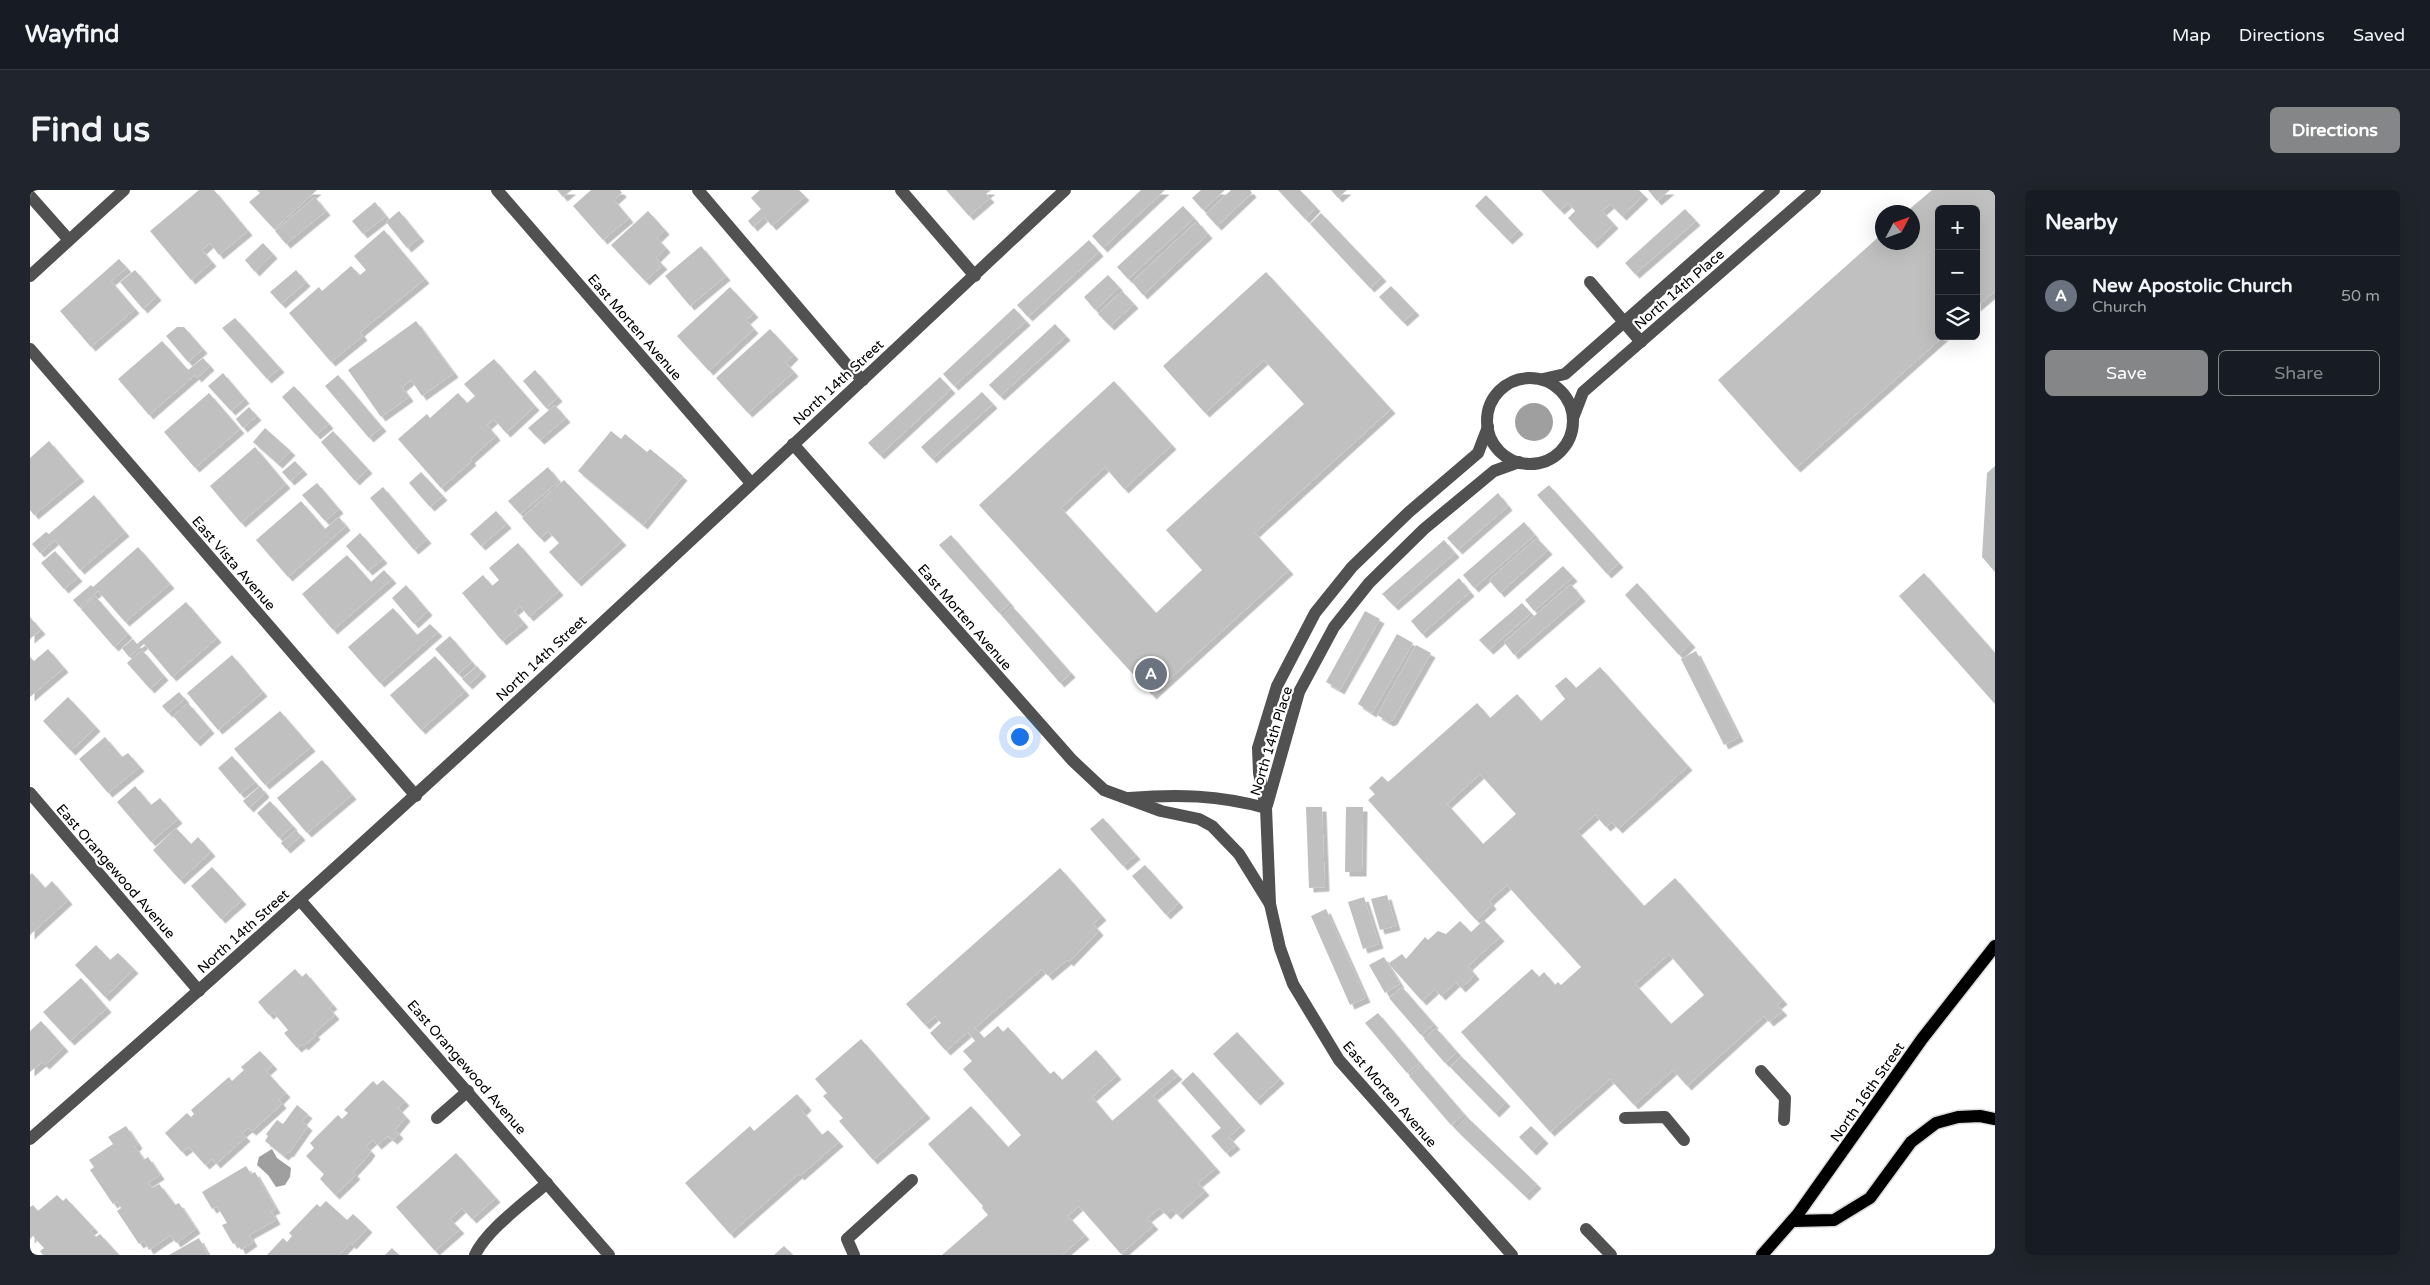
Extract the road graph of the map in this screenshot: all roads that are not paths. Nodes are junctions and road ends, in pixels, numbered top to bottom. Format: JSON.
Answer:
{"nodes":[{"id":1,"x":124,"y":190,"type":"edge"},
{"id":2,"x":497,"y":190,"type":"edge"},
{"id":3,"x":698,"y":190,"type":"edge"},
{"id":4,"x":901,"y":190,"type":"edge"},
{"id":5,"x":1065,"y":190,"type":"edge"},
{"id":6,"x":1774,"y":190,"type":"edge"},
{"id":7,"x":1815,"y":190,"type":"edge"},
{"id":8,"x":30,"y":196,"type":"edge"},
{"id":9,"x":69,"y":240,"type":"junction"},
{"id":10,"x":30,"y":276,"type":"edge"},
{"id":11,"x":975,"y":276,"type":"junction"},
{"id":12,"x":1590,"y":282,"type":"dead end"},
{"id":13,"x":1624,"y":322,"type":"junction"},
{"id":14,"x":1641,"y":342,"type":"junction"},
{"id":15,"x":30,"y":349,"type":"edge"},
{"id":16,"x":1542,"y":379,"type":"junction"},
{"id":17,"x":863,"y":380,"type":"junction"},
{"id":18,"x":1573,"y":418,"type":"junction"},
{"id":19,"x":1488,"y":427,"type":"junction"},
{"id":20,"x":793,"y":444,"type":"junction"},
{"id":21,"x":1518,"y":462,"type":"junction"},
{"id":22,"x":751,"y":483,"type":"junction"},
{"id":23,"x":30,"y":793,"type":"edge"},
{"id":24,"x":416,"y":796,"type":"junction"},
{"id":25,"x":1124,"y":799,"type":"junction"},
{"id":26,"x":1266,"y":808,"type":"junction"},
{"id":27,"x":300,"y":900,"type":"junction"},
{"id":28,"x":1270,"y":904,"type":"junction"},
{"id":29,"x":1995,"y":946,"type":"edge"},
{"id":30,"x":199,"y":991,"type":"junction"},
{"id":31,"x":1760,"y":1071,"type":"dead end"},
{"id":32,"x":468,"y":1091,"type":"junction"},
{"id":33,"x":437,"y":1118,"type":"dead end"},
{"id":34,"x":1625,"y":1118,"type":"dead end"},
{"id":35,"x":1995,"y":1119,"type":"edge"},
{"id":36,"x":1784,"y":1120,"type":"dead end"},
{"id":37,"x":30,"y":1139,"type":"edge"},
{"id":38,"x":1684,"y":1140,"type":"dead end"},
{"id":39,"x":912,"y":1180,"type":"dead end"},
{"id":40,"x":547,"y":1183,"type":"junction"},
{"id":41,"x":1793,"y":1221,"type":"junction"},
{"id":42,"x":1586,"y":1229,"type":"dead end"},
{"id":43,"x":475,"y":1255,"type":"edge"},
{"id":44,"x":609,"y":1255,"type":"edge"},
{"id":45,"x":854,"y":1255,"type":"edge"},
{"id":46,"x":1512,"y":1255,"type":"edge"},
{"id":47,"x":1611,"y":1255,"type":"edge"},
{"id":48,"x":1762,"y":1255,"type":"edge"}],
"edges":[{"from":1,"to":9,"type":"street"},
{"from":2,"to":22,"type":"street","name":"East Morten Avenue"},
{"from":3,"to":17,"type":"street"},
{"from":4,"to":11,"type":"street"},
{"from":5,"to":11,"type":"street","name":"North 14th Street"},
{"from":6,"to":13,"type":"street","name":"North 14th Place"},
{"from":7,"to":14,"type":"street","name":"North 14th Place"},
{"from":8,"to":9,"type":"street"},
{"from":9,"to":10,"type":"street"},
{"from":11,"to":17,"type":"street","name":"North 14th Street"},
{"from":12,"to":13,"type":"street"},
{"from":13,"to":14,"type":"street"},
{"from":13,"to":16,"type":"street","name":"North 14th Place"},
{"from":14,"to":18,"type":"street","name":"North 14th Place"},
{"from":15,"to":24,"type":"street","name":"East Vista Avenue"},
{"from":16,"to":18,"type":"street"},
{"from":16,"to":19,"type":"street","name":"North 14th Place"},
{"from":17,"to":20,"type":"street","name":"North 14th Street"},
{"from":18,"to":21,"type":"street","name":"North 14th Place"},
{"from":19,"to":21,"type":"street"},
{"from":19,"to":26,"type":"street","name":"North 14th Place"},
{"from":20,"to":22,"type":"street","name":"North 14th Street"},
{"from":20,"to":25,"type":"street","name":"East Morten Avenue"},
{"from":21,"to":26,"type":"street","name":"North 14th Place"},
{"from":22,"to":24,"type":"street","name":"North 14th Street"},
{"from":23,"to":30,"type":"street","name":"East Orangewood Avenue"},
{"from":24,"to":27,"type":"street","name":"North 14th Street"},
{"from":25,"to":26,"type":"street"},
{"from":25,"to":28,"type":"street","name":"East Morten Avenue"},
{"from":26,"to":28,"type":"street","name":"East Morten Avenue"},
{"from":27,"to":30,"type":"street","name":"North 14th Street"},
{"from":27,"to":32,"type":"street","name":"East Orangewood Avenue"},
{"from":28,"to":46,"type":"street","name":"East Morten Avenue"},
{"from":29,"to":41,"type":"main road","name":"North 16th Street"},
{"from":30,"to":37,"type":"street","name":"North 14th Street"},
{"from":31,"to":36,"type":"street"},
{"from":32,"to":33,"type":"street"},
{"from":32,"to":40,"type":"street","name":"East Orangewood Avenue"},
{"from":34,"to":38,"type":"street"},
{"from":35,"to":41,"type":"main road"},
{"from":39,"to":45,"type":"street"},
{"from":40,"to":43,"type":"street"},
{"from":40,"to":44,"type":"street","name":"East Orangewood Avenue"},
{"from":41,"to":48,"type":"main road","name":"North 16th Street"},
{"from":42,"to":47,"type":"street"}]}
